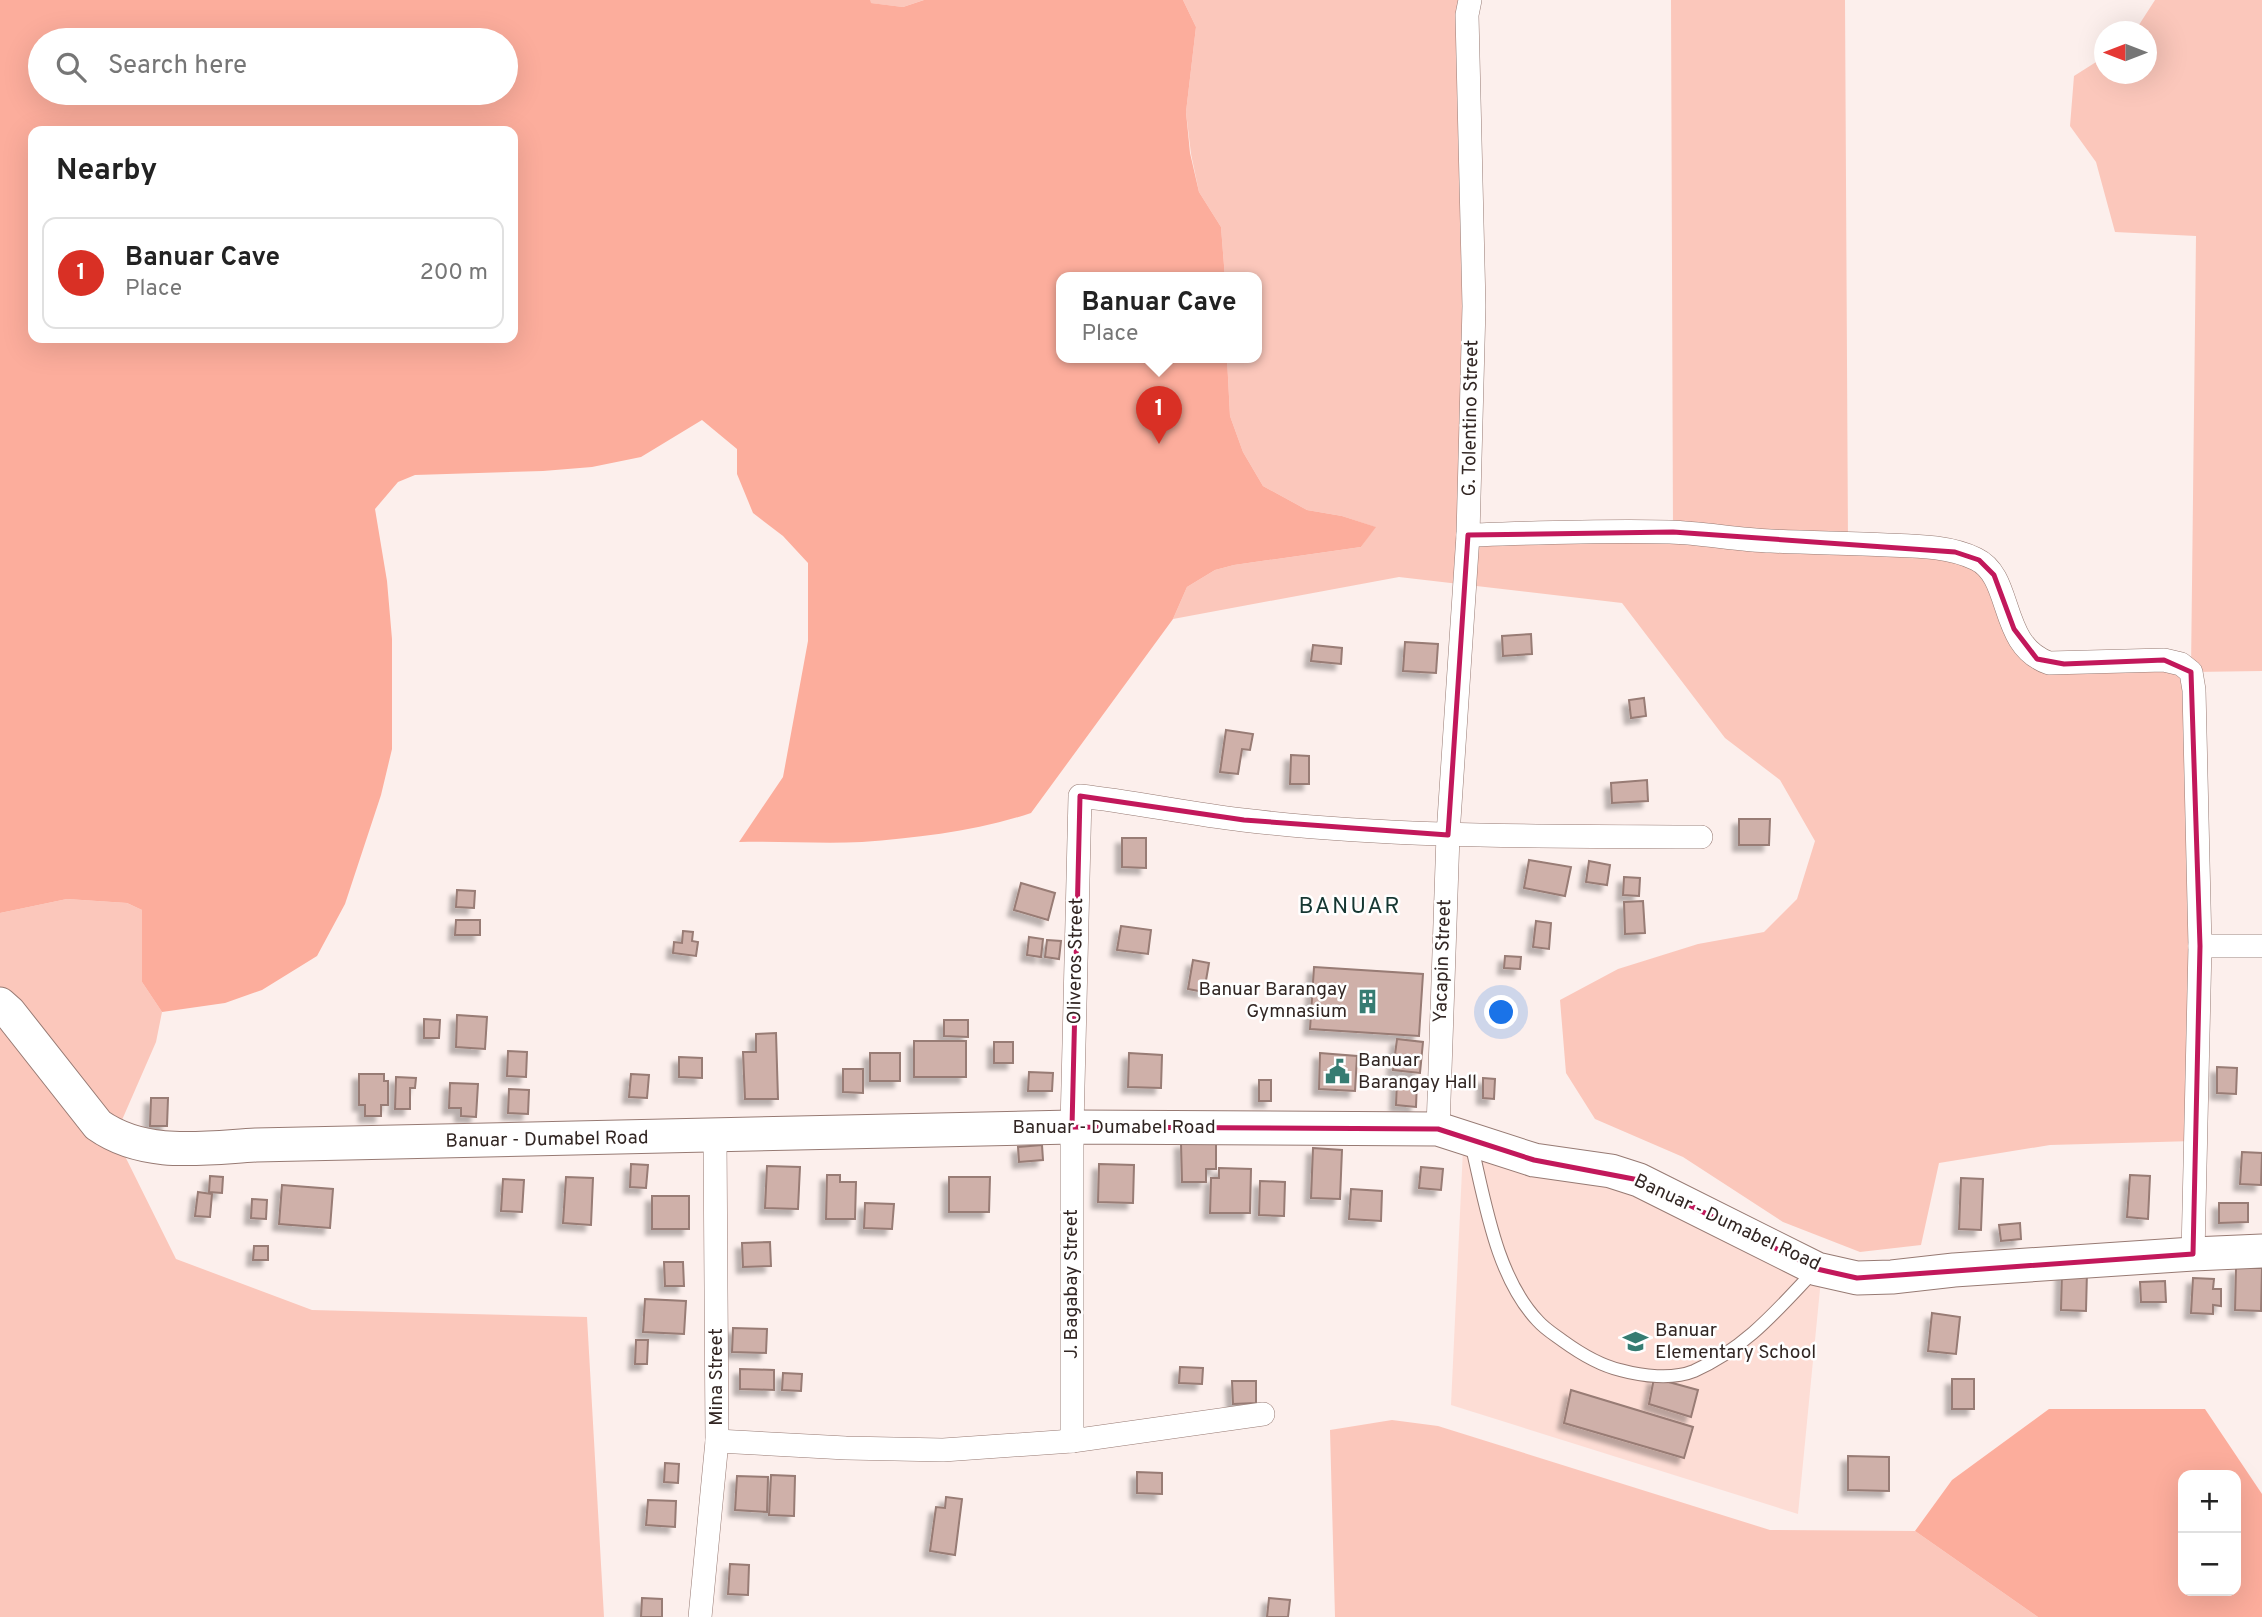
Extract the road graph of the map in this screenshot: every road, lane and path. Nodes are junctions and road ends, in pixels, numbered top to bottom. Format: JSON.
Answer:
{"nodes":[{"id":1,"x":1470,"y":0,"type":"edge"},
{"id":2,"x":1468,"y":535,"type":"junction"},
{"id":3,"x":1448,"y":835,"type":"junction"},
{"id":4,"x":1701,"y":837,"type":"dead end"},
{"id":5,"x":2200,"y":946,"type":"junction"},
{"id":6,"x":2262,"y":946,"type":"edge"},
{"id":7,"x":0,"y":1004,"type":"edge"},
{"id":8,"x":1072,"y":1127,"type":"junction"},
{"id":9,"x":1438,"y":1129,"type":"junction"},
{"id":10,"x":715,"y":1136,"type":"junction"},
{"id":11,"x":1470,"y":1139,"type":"junction"},
{"id":12,"x":2262,"y":1251,"type":"edge"},
{"id":13,"x":2193,"y":1254,"type":"junction"},
{"id":14,"x":1816,"y":1269,"type":"junction"},
{"id":15,"x":1263,"y":1414,"type":"dead end"},
{"id":16,"x":717,"y":1441,"type":"junction"},
{"id":17,"x":1072,"y":1441,"type":"junction"},
{"id":18,"x":700,"y":1617,"type":"edge"}],
"edges":[{"from":1,"to":2,"type":"street","name":"G. Tolentino Street"},
{"from":2,"to":3,"type":"street","name":"G. Tolentino Street"},
{"from":2,"to":5,"type":"street"},
{"from":3,"to":4,"type":"street"},
{"from":3,"to":8,"type":"street","name":"Oliveros Street"},
{"from":3,"to":9,"type":"street","name":"Yacapin Street"},
{"from":5,"to":6,"type":"street"},
{"from":5,"to":13,"type":"street"},
{"from":7,"to":10,"type":"street","name":"Banuar - Dumabel Road"},
{"from":8,"to":9,"type":"street","name":"Banuar - Dumabel Road"},
{"from":8,"to":10,"type":"street","name":"Banuar - Dumabel Road"},
{"from":8,"to":17,"type":"street","name":"J. Bagabay Street"},
{"from":9,"to":11,"type":"street","name":"Banuar - Dumabel Road"},
{"from":10,"to":16,"type":"street","name":"Mina Street"},
{"from":11,"to":14,"type":"street","name":"Banuar - Dumabel Road"},
{"from":11,"to":14,"type":"lane"},
{"from":12,"to":13,"type":"street","name":"Banuar - Dumabel Road"},
{"from":13,"to":14,"type":"street","name":"Banuar - Dumabel Road"},
{"from":15,"to":17,"type":"street"},
{"from":16,"to":17,"type":"street"},
{"from":16,"to":18,"type":"street","name":"Mina Street"}]}
